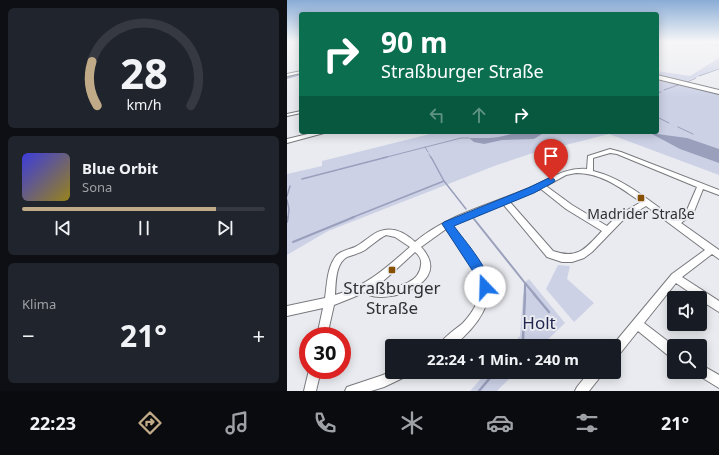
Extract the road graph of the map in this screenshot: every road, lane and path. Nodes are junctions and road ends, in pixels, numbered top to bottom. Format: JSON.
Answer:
{"nodes":[{"id":1,"x":299,"y":72,"type":"edge"},
{"id":2,"x":287,"y":75,"type":"edge"},
{"id":3,"x":659,"y":78,"type":"edge"},
{"id":4,"x":719,"y":92,"type":"edge"},
{"id":5,"x":299,"y":112,"type":"edge"},
{"id":6,"x":287,"y":115,"type":"edge"},
{"id":7,"x":314,"y":134,"type":"edge"},
{"id":8,"x":287,"y":141,"type":"edge"},
{"id":9,"x":590,"y":172,"type":"junction"},
{"id":10,"x":542,"y":186,"type":"junction"},
{"id":11,"x":701,"y":186,"type":"junction"},
{"id":12,"x":719,"y":193,"type":"edge"},
{"id":13,"x":505,"y":201,"type":"junction"},
{"id":14,"x":647,"y":202,"type":"junction"},
{"id":15,"x":676,"y":223,"type":"junction"},
{"id":16,"x":447,"y":224,"type":"junction"},
{"id":17,"x":607,"y":230,"type":"junction"},
{"id":18,"x":416,"y":246,"type":"junction"},
{"id":19,"x":715,"y":252,"type":"edge"},
{"id":20,"x":675,"y":278,"type":"junction"},
{"id":21,"x":369,"y":285,"type":"junction"},
{"id":22,"x":330,"y":302,"type":"junction"},
{"id":23,"x":719,"y":307,"type":"edge"},
{"id":24,"x":287,"y":311,"type":"edge"},
{"id":25,"x":637,"y":324,"type":"junction"},
{"id":26,"x":324,"y":327,"type":"edge"},
{"id":27,"x":453,"y":339,"type":"edge"},
{"id":28,"x":621,"y":343,"type":"edge"},
{"id":29,"x":667,"y":348,"type":"edge"},
{"id":30,"x":707,"y":374,"type":"edge"},
{"id":31,"x":313,"y":379,"type":"edge"},
{"id":32,"x":386,"y":379,"type":"edge"},
{"id":33,"x":591,"y":379,"type":"edge"},
{"id":34,"x":719,"y":382,"type":"edge"},
{"id":35,"x":310,"y":391,"type":"edge"},
{"id":36,"x":351,"y":391,"type":"edge"},
{"id":37,"x":581,"y":391,"type":"edge"}],
"edges":[{"from":1,"to":2,"type":"main road"},
{"from":3,"to":4,"type":"main road"},
{"from":5,"to":6,"type":"street"},
{"from":7,"to":8,"type":"street"},
{"from":9,"to":10,"type":"street"},
{"from":9,"to":11,"type":"street"},
{"from":9,"to":14,"type":"street"},
{"from":10,"to":13,"type":"street"},
{"from":10,"to":17,"type":"street"},
{"from":11,"to":12,"type":"street"},
{"from":11,"to":15,"type":"street"},
{"from":13,"to":16,"type":"street"},
{"from":13,"to":17,"type":"street"},
{"from":14,"to":15,"type":"street"},
{"from":14,"to":17,"type":"street"},
{"from":15,"to":19,"type":"street"},
{"from":16,"to":18,"type":"street"},
{"from":16,"to":27,"type":"street"},
{"from":18,"to":21,"type":"street"},
{"from":18,"to":21,"type":"street"},
{"from":18,"to":22,"type":"street"},
{"from":19,"to":20,"type":"street"},
{"from":20,"to":23,"type":"street"},
{"from":20,"to":25,"type":"street"},
{"from":21,"to":22,"type":"street"},
{"from":22,"to":24,"type":"street"},
{"from":22,"to":26,"type":"street"},
{"from":25,"to":28,"type":"street"},
{"from":25,"to":29,"type":"street"},
{"from":30,"to":34,"type":"street"},
{"from":31,"to":35,"type":"street"},
{"from":32,"to":36,"type":"street"},
{"from":33,"to":37,"type":"street"}]}
